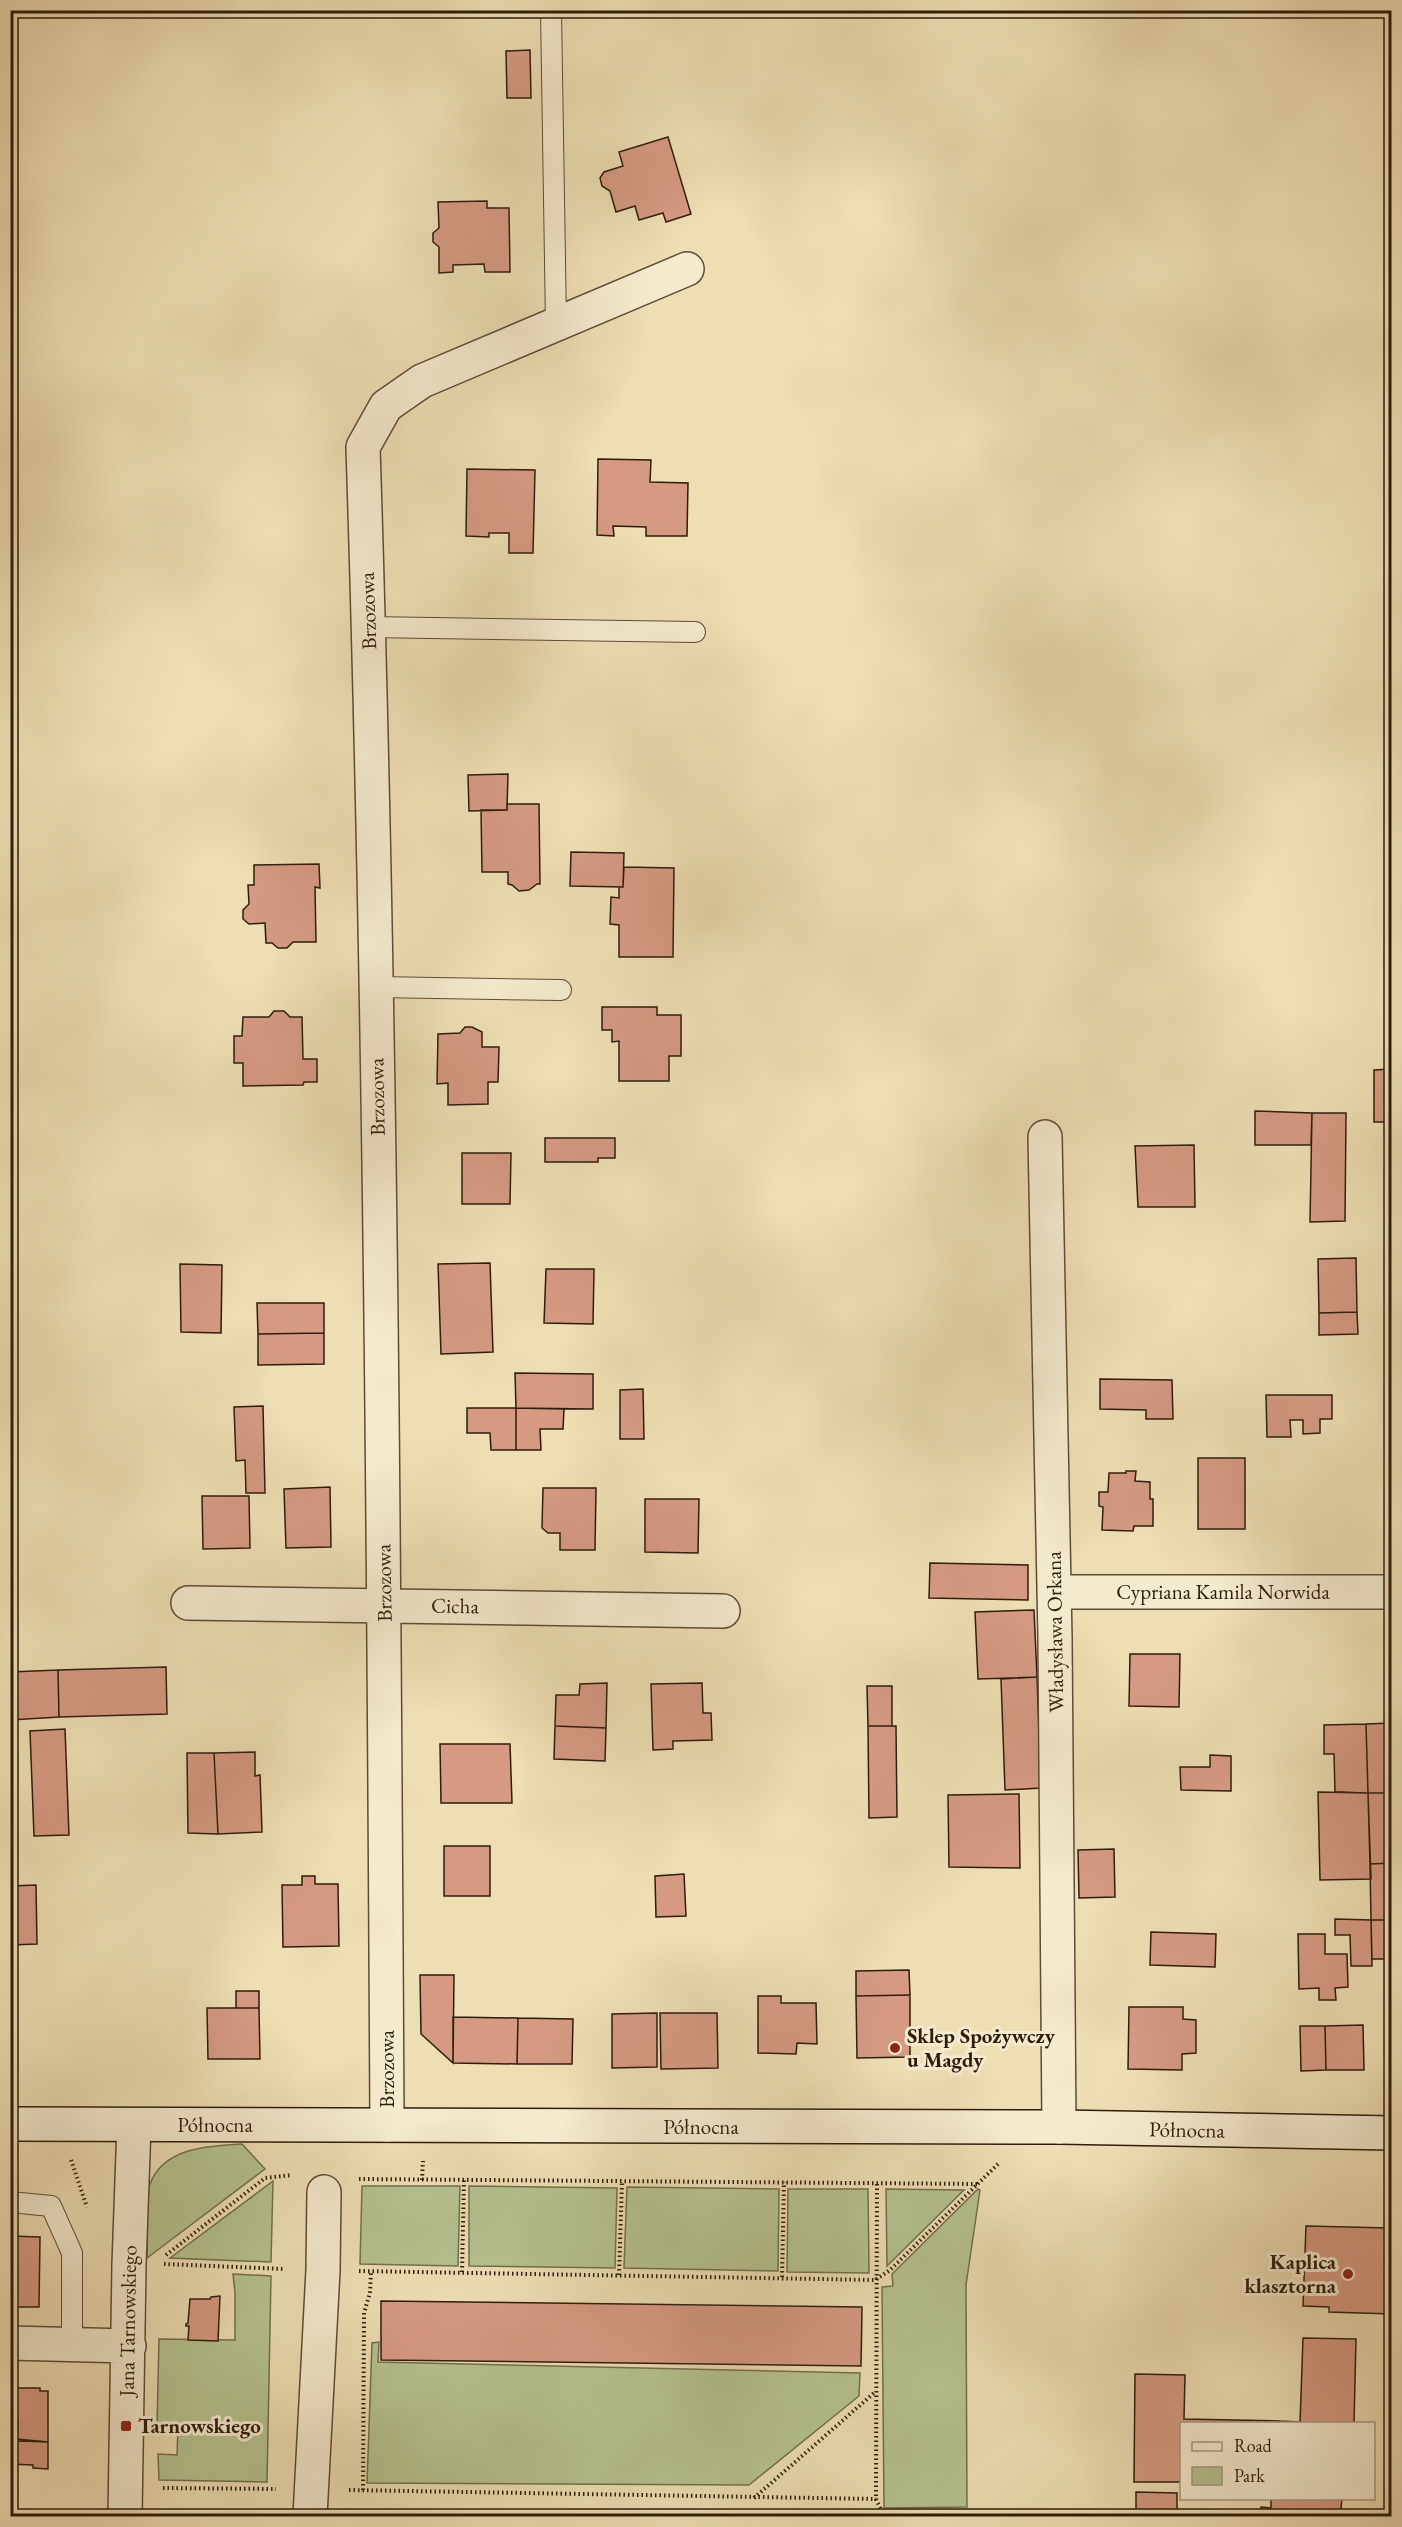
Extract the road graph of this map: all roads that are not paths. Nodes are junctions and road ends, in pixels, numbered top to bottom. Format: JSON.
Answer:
{"nodes":[{"id":1,"x":551,"y":10,"type":"edge"},
{"id":2,"x":687,"y":269,"type":"dead end"},
{"id":3,"x":556,"y":324,"type":"junction"},
{"id":4,"x":369,"y":627,"type":"junction"},
{"id":5,"x":695,"y":632,"type":"dead end"},
{"id":6,"x":376,"y":987,"type":"junction"},
{"id":7,"x":561,"y":990,"type":"dead end"},
{"id":8,"x":1045,"y":1137,"type":"dead end"},
{"id":9,"x":1054,"y":1592,"type":"junction"},
{"id":10,"x":1392,"y":1592,"type":"edge"},
{"id":11,"x":188,"y":1603,"type":"dead end"},
{"id":12,"x":384,"y":1605,"type":"junction"},
{"id":13,"x":723,"y":1611,"type":"dead end"},
{"id":14,"x":10,"y":2124,"type":"edge"},
{"id":15,"x":134,"y":2125,"type":"junction"},
{"id":16,"x":387,"y":2125,"type":"junction"},
{"id":17,"x":1059,"y":2127,"type":"junction"},
{"id":18,"x":1392,"y":2133,"type":"edge"},
{"id":19,"x":324,"y":2192,"type":"dead end"},
{"id":20,"x":10,"y":2202,"type":"edge"},
{"id":21,"x":10,"y":2343,"type":"edge"},
{"id":22,"x":72,"y":2346,"type":"junction"},
{"id":23,"x":129,"y":2346,"type":"junction"},
{"id":24,"x":309,"y":2503,"type":"edge"},
{"id":25,"x":125,"y":2517,"type":"edge"}],
"edges":[{"from":1,"to":3,"type":"lane"},
{"from":2,"to":3,"type":"street","name":"Brzozowa"},
{"from":3,"to":4,"type":"street","name":"Brzozowa"},
{"from":4,"to":5,"type":"lane"},
{"from":4,"to":6,"type":"street","name":"Brzozowa"},
{"from":6,"to":7,"type":"lane"},
{"from":6,"to":12,"type":"street","name":"Brzozowa"},
{"from":8,"to":9,"type":"street","name":"Władysława Orkana"},
{"from":9,"to":10,"type":"street","name":"Cypriana Kamila Norwida"},
{"from":9,"to":17,"type":"street","name":"Władysława Orkana"},
{"from":11,"to":12,"type":"street","name":"Cicha"},
{"from":12,"to":13,"type":"street","name":"Cicha"},
{"from":12,"to":16,"type":"street","name":"Brzozowa"},
{"from":14,"to":15,"type":"street","name":"Północna"},
{"from":15,"to":16,"type":"street","name":"Północna"},
{"from":15,"to":23,"type":"street","name":"Jana Tarnowskiego"},
{"from":16,"to":17,"type":"street","name":"Północna"},
{"from":17,"to":18,"type":"street","name":"Północna"},
{"from":19,"to":24,"type":"street"},
{"from":20,"to":22,"type":"lane"},
{"from":21,"to":22,"type":"street"},
{"from":22,"to":23,"type":"street"},
{"from":23,"to":25,"type":"street","name":"Jana Tarnowskiego"}]}
